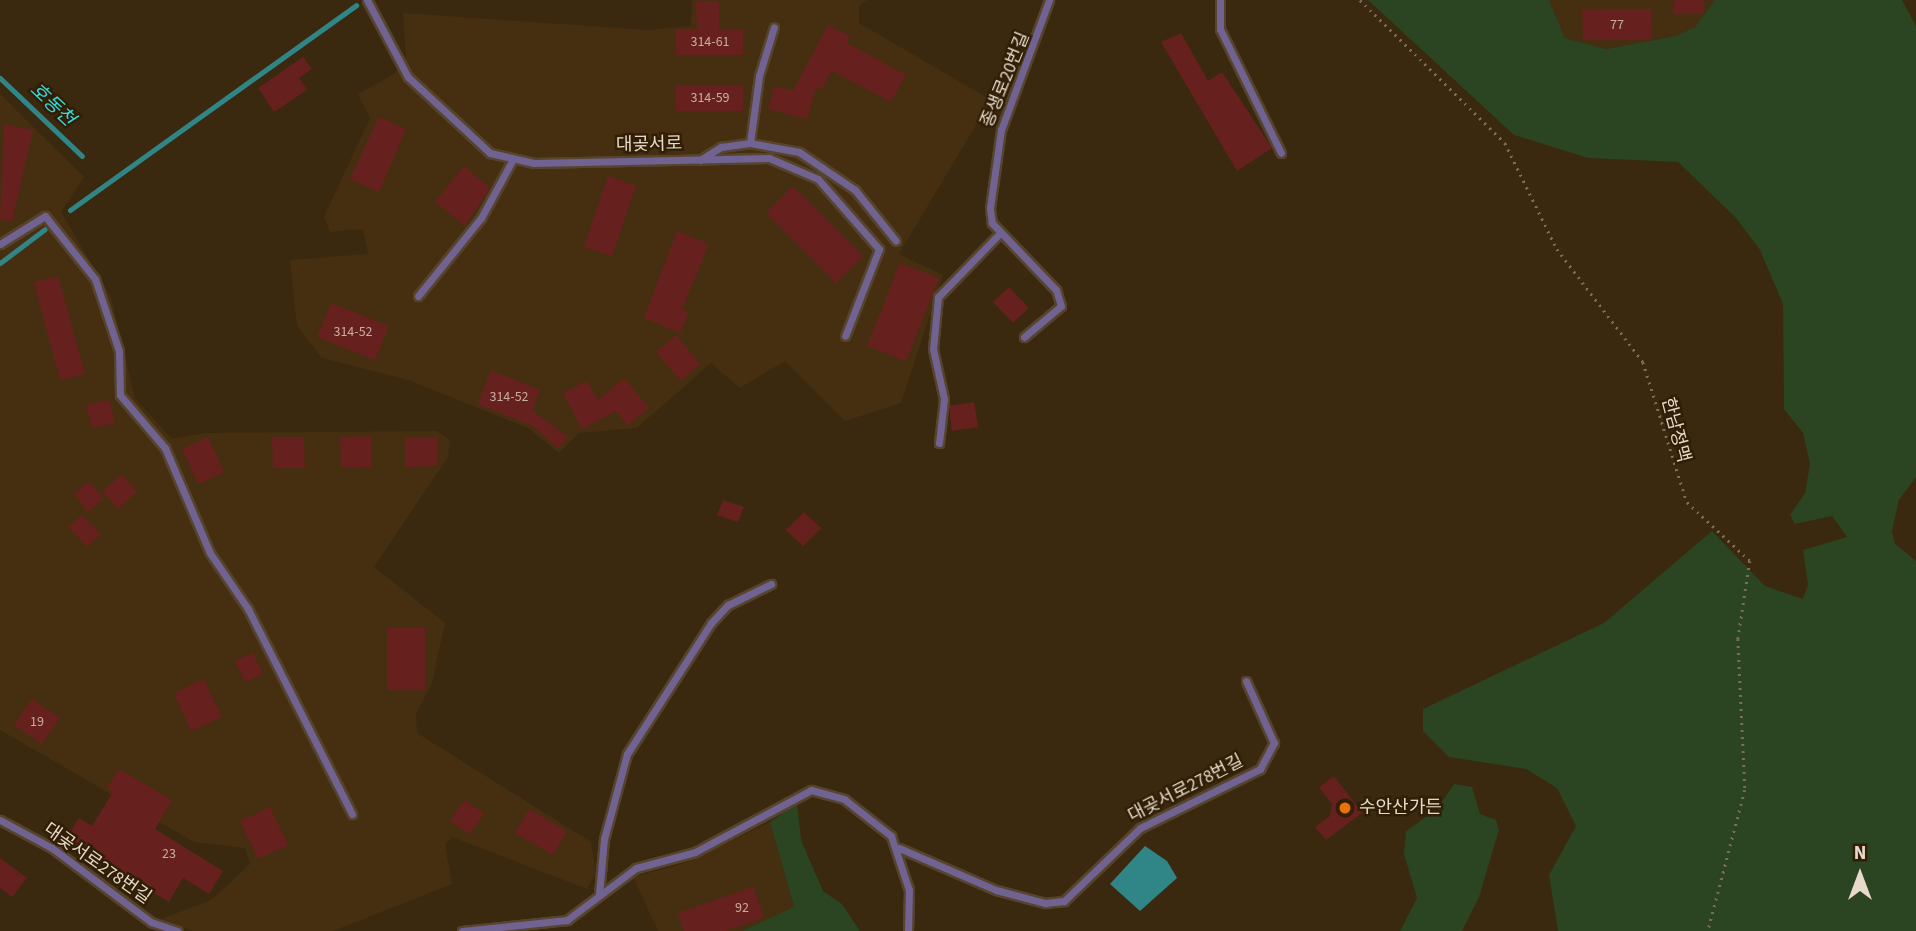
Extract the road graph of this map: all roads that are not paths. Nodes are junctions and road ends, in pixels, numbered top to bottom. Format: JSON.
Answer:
{"nodes":[{"id":1,"x":367,"y":0,"type":"edge"},
{"id":2,"x":1049,"y":0,"type":"edge"},
{"id":3,"x":1220,"y":0,"type":"edge"},
{"id":4,"x":774,"y":27,"type":"dead end"},
{"id":5,"x":750,"y":143,"type":"junction"},
{"id":6,"x":1280,"y":153,"type":"dead end"},
{"id":7,"x":699,"y":160,"type":"junction"},
{"id":8,"x":512,"y":161,"type":"junction"},
{"id":9,"x":1000,"y":233,"type":"junction"},
{"id":10,"x":896,"y":241,"type":"dead end"},
{"id":11,"x":0,"y":244,"type":"edge"},
{"id":12,"x":418,"y":296,"type":"dead end"},
{"id":13,"x":845,"y":336,"type":"dead end"},
{"id":14,"x":1024,"y":337,"type":"dead end"},
{"id":15,"x":939,"y":443,"type":"dead end"},
{"id":16,"x":771,"y":584,"type":"dead end"},
{"id":17,"x":1246,"y":681,"type":"dead end"},
{"id":18,"x":352,"y":814,"type":"dead end"},
{"id":19,"x":0,"y":820,"type":"edge"},
{"id":20,"x":898,"y":848,"type":"junction"},
{"id":21,"x":599,"y":894,"type":"junction"},
{"id":22,"x":177,"y":931,"type":"edge"},
{"id":23,"x":462,"y":931,"type":"edge"},
{"id":24,"x":908,"y":931,"type":"edge"}],
"edges":[{"from":1,"to":8,"type":"lane","name":"대곶서로"},
{"from":2,"to":9,"type":"lane","name":"종생로20번길"},
{"from":3,"to":6,"type":"lane"},
{"from":4,"to":5,"type":"lane"},
{"from":5,"to":7,"type":"lane"},
{"from":5,"to":10,"type":"lane"},
{"from":7,"to":8,"type":"lane","name":"대곶서로"},
{"from":7,"to":13,"type":"lane","name":"대곶서로"},
{"from":8,"to":12,"type":"lane"},
{"from":9,"to":14,"type":"lane","name":"종생로20번길"},
{"from":9,"to":15,"type":"lane"},
{"from":11,"to":18,"type":"lane"},
{"from":16,"to":21,"type":"lane"},
{"from":17,"to":20,"type":"lane","name":"대곶서로278번길"},
{"from":19,"to":22,"type":"lane","name":"대곶서로278번길"},
{"from":20,"to":21,"type":"lane","name":"대곶서로278번길"},
{"from":20,"to":24,"type":"lane","name":"대곶서로278번길"},
{"from":21,"to":23,"type":"lane","name":"대곶서로278번길"}]}
